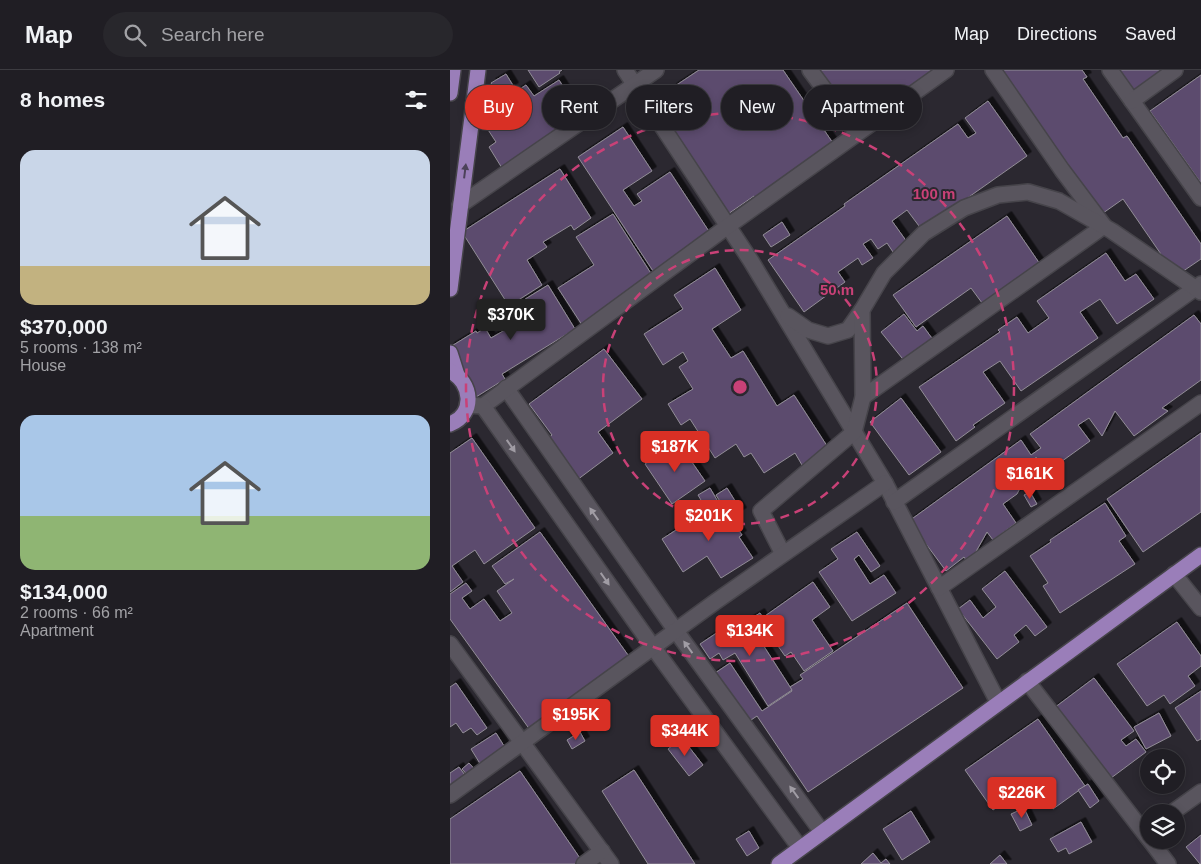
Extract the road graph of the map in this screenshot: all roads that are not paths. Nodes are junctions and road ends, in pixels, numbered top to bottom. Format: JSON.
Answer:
{"nodes":[{"id":1,"x":453,"y":70,"type":"edge"},
{"id":2,"x":478,"y":70,"type":"edge"},
{"id":3,"x":625,"y":70,"type":"edge"},
{"id":4,"x":656,"y":70,"type":"edge"},
{"id":5,"x":810,"y":70,"type":"edge"},
{"id":6,"x":946,"y":70,"type":"edge"},
{"id":7,"x":993,"y":70,"type":"edge"},
{"id":8,"x":1110,"y":70,"type":"edge"},
{"id":9,"x":1175,"y":70,"type":"edge"},
{"id":10,"x":635,"y":85,"type":"joint"},
{"id":11,"x":626,"y":91,"type":"edge"},
{"id":12,"x":450,"y":93,"type":"edge"},
{"id":13,"x":1132,"y":101,"type":"junction"},
{"id":14,"x":665,"y":130,"type":"edge"},
{"id":15,"x":857,"y":133,"type":"junction"},
{"id":16,"x":1201,"y":198,"type":"edge"},
{"id":17,"x":460,"y":205,"type":"junction"},
{"id":18,"x":728,"y":226,"type":"junction"},
{"id":19,"x":1104,"y":226,"type":"junction"},
{"id":20,"x":1199,"y":288,"type":"edge"},
{"id":21,"x":450,"y":289,"type":"edge"},
{"id":22,"x":862,"y":310,"type":"junction"},
{"id":23,"x":782,"y":313,"type":"junction"},
{"id":24,"x":450,"y":353,"type":"edge"},
{"id":25,"x":453,"y":373,"type":"edge"},
{"id":26,"x":506,"y":388,"type":"junction"},
{"id":27,"x":863,"y":397,"type":"junction"},
{"id":28,"x":1201,"y":403,"type":"edge"},
{"id":29,"x":468,"y":405,"type":"junction"},
{"id":30,"x":483,"y":406,"type":"junction"},
{"id":31,"x":451,"y":424,"type":"edge"},
{"id":32,"x":854,"y":432,"type":"junction"},
{"id":33,"x":884,"y":483,"type":"junction"},
{"id":34,"x":894,"y":502,"type":"junction"},
{"id":35,"x":783,"y":554,"type":"junction"},
{"id":36,"x":1201,"y":555,"type":"edge"},
{"id":37,"x":1174,"y":574,"type":"junction"},
{"id":38,"x":939,"y":588,"type":"junction"},
{"id":39,"x":1200,"y":607,"type":"edge"},
{"id":40,"x":676,"y":631,"type":"junction"},
{"id":41,"x":450,"y":644,"type":"edge"},
{"id":42,"x":653,"y":647,"type":"junction"},
{"id":43,"x":1027,"y":681,"type":"junction"},
{"id":44,"x":998,"y":702,"type":"junction"},
{"id":45,"x":522,"y":742,"type":"junction"},
{"id":46,"x":1201,"y":792,"type":"edge"},
{"id":47,"x":450,"y":795,"type":"edge"},
{"id":48,"x":1184,"y":804,"type":"edge"},
{"id":49,"x":1140,"y":826,"type":"edge"},
{"id":50,"x":822,"y":832,"type":"junction"},
{"id":51,"x":800,"y":848,"type":"junction"},
{"id":52,"x":1157,"y":849,"type":"edge"},
{"id":53,"x":602,"y":852,"type":"junction"},
{"id":54,"x":584,"y":864,"type":"edge"},
{"id":55,"x":611,"y":864,"type":"edge"},
{"id":56,"x":779,"y":864,"type":"edge"},
{"id":57,"x":1168,"y":864,"type":"edge"}],
"edges":[{"from":1,"to":12,"type":"main road"},
{"from":17,"to":2,"type":"main road","one_way":true},
{"from":3,"to":10,"type":"street"},
{"from":4,"to":10,"type":"street"},
{"from":5,"to":15,"type":"street"},
{"from":6,"to":15,"type":"street"},
{"from":7,"to":19,"type":"street"},
{"from":8,"to":13,"type":"street"},
{"from":9,"to":13,"type":"street"},
{"from":11,"to":17,"type":"street"},
{"from":13,"to":16,"type":"street"},
{"from":14,"to":18,"type":"street"},
{"from":15,"to":18,"type":"street"},
{"from":17,"to":21,"type":"main road"},
{"from":18,"to":23,"type":"street"},
{"from":18,"to":26,"type":"street"},
{"from":19,"to":20,"type":"street"},
{"from":19,"to":22,"type":"street"},
{"from":19,"to":27,"type":"street"},
{"from":20,"to":34,"type":"street"},
{"from":22,"to":23,"type":"street"},
{"from":22,"to":27,"type":"street"},
{"from":23,"to":32,"type":"street"},
{"from":24,"to":25,"type":"main road"},
{"from":25,"to":29,"type":"main road"},
{"from":26,"to":30,"type":"street"},
{"from":40,"to":26,"type":"street","one_way":true},
{"from":27,"to":32,"type":"street"},
{"from":28,"to":38,"type":"street"},
{"from":29,"to":30,"type":"street"},
{"from":29,"to":31,"type":"main road"},
{"from":30,"to":42,"type":"street","one_way":true},
{"from":32,"to":33,"type":"street"},
{"from":32,"to":35,"type":"street"},
{"from":33,"to":34,"type":"street"},
{"from":33,"to":35,"type":"street"},
{"from":34,"to":38,"type":"street"},
{"from":35,"to":40,"type":"street"},
{"from":36,"to":37,"type":"main road"},
{"from":37,"to":39,"type":"street"},
{"from":37,"to":43,"type":"main road"},
{"from":38,"to":44,"type":"street"},
{"from":40,"to":42,"type":"street"},
{"from":50,"to":40,"type":"street","one_way":true},
{"from":41,"to":45,"type":"street"},
{"from":42,"to":45,"type":"street"},
{"from":42,"to":51,"type":"street"},
{"from":43,"to":44,"type":"main road"},
{"from":43,"to":49,"type":"street"},
{"from":44,"to":50,"type":"main road"},
{"from":45,"to":47,"type":"street"},
{"from":45,"to":53,"type":"street"},
{"from":46,"to":48,"type":"street"},
{"from":50,"to":51,"type":"main road"},
{"from":51,"to":56,"type":"main road"},
{"from":52,"to":57,"type":"street"},
{"from":53,"to":54,"type":"street"},
{"from":53,"to":55,"type":"street"}]}
